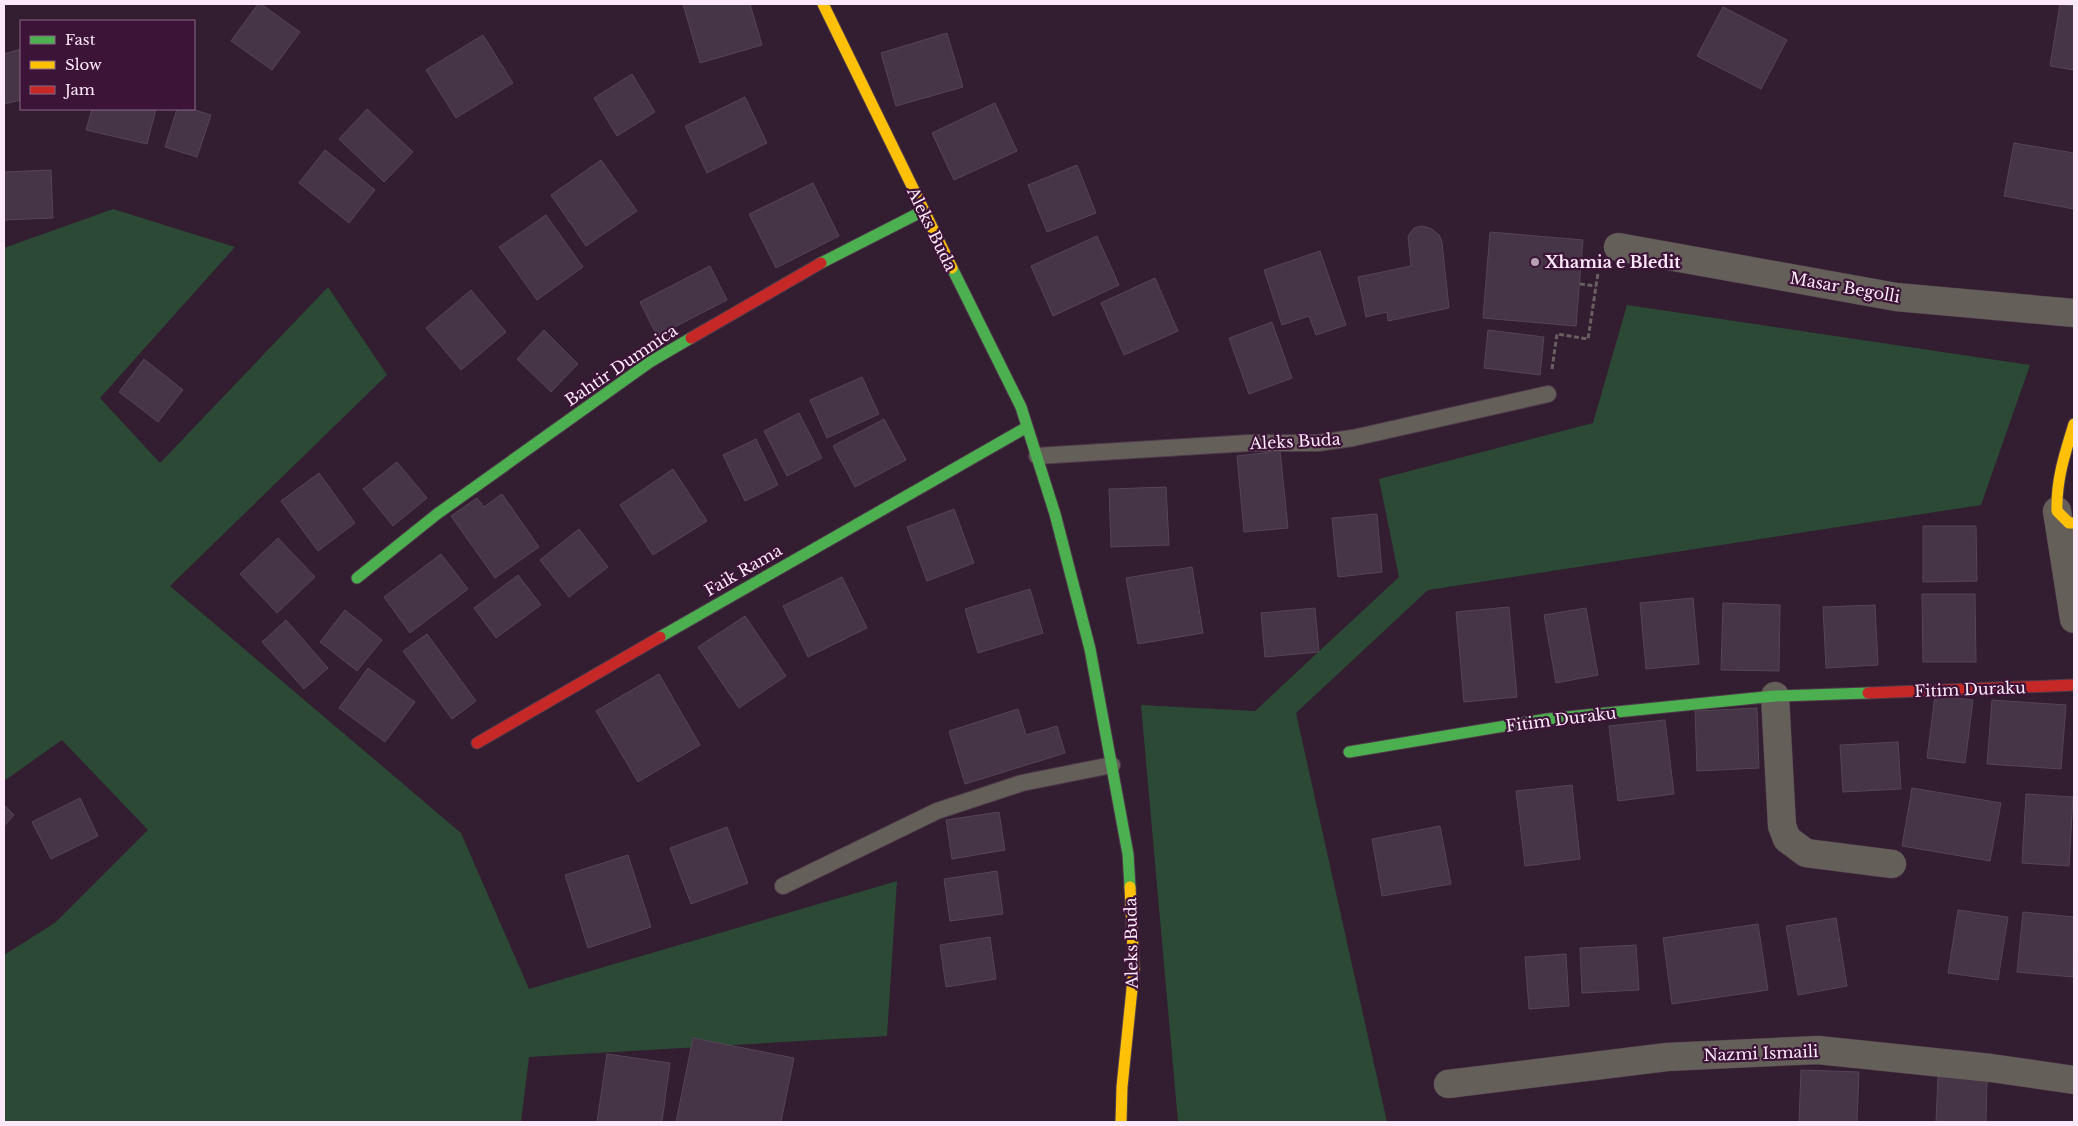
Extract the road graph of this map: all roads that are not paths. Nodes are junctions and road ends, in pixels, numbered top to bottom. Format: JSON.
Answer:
{"nodes":[{"id":1,"x":823,"y":4,"type":"edge"},
{"id":2,"x":923,"y":211,"type":"junction"},
{"id":3,"x":1618,"y":247,"type":"road end"},
{"id":4,"x":2074,"y":313,"type":"edge"},
{"id":5,"x":1548,"y":394,"type":"road end"},
{"id":6,"x":2074,"y":424,"type":"edge"},
{"id":7,"x":1027,"y":427,"type":"junction"},
{"id":8,"x":1037,"y":456,"type":"junction"},
{"id":9,"x":2065,"y":517,"type":"edge"},
{"id":10,"x":357,"y":578,"type":"dead end"},
{"id":11,"x":2074,"y":619,"type":"edge"},
{"id":12,"x":2074,"y":685,"type":"edge"},
{"id":13,"x":1775,"y":696,"type":"junction"},
{"id":14,"x":477,"y":743,"type":"dead end"},
{"id":15,"x":1349,"y":752,"type":"dead end"},
{"id":16,"x":1112,"y":765,"type":"junction"},
{"id":17,"x":1892,"y":864,"type":"dead end"},
{"id":18,"x":783,"y":886,"type":"dead end"},
{"id":19,"x":2074,"y":1080,"type":"edge"},
{"id":20,"x":1448,"y":1084,"type":"dead end"},
{"id":21,"x":1121,"y":1122,"type":"edge"}],
"edges":[{"from":1,"to":2,"type":"street","name":"Aleks Buda"},
{"from":2,"to":7,"type":"street","name":"Aleks Buda"},
{"from":2,"to":10,"type":"street","name":"Bahtir Dumnica"},
{"from":3,"to":4,"type":"street","name":"Masar Begolli"},
{"from":5,"to":8,"type":"lane","name":"Aleks Buda"},
{"from":6,"to":9,"type":"street"},
{"from":7,"to":8,"type":"street","name":"Aleks Buda"},
{"from":7,"to":14,"type":"street","name":"Faik Rama"},
{"from":8,"to":16,"type":"street","name":"Aleks Buda"},
{"from":9,"to":11,"type":"street"},
{"from":12,"to":13,"type":"street","name":"Fitim Duraku"},
{"from":13,"to":15,"type":"street","name":"Fitim Duraku"},
{"from":13,"to":17,"type":"street"},
{"from":16,"to":18,"type":"lane"},
{"from":16,"to":21,"type":"street","name":"Aleks Buda"},
{"from":19,"to":20,"type":"street","name":"Nazmi Ismaili"}]}
